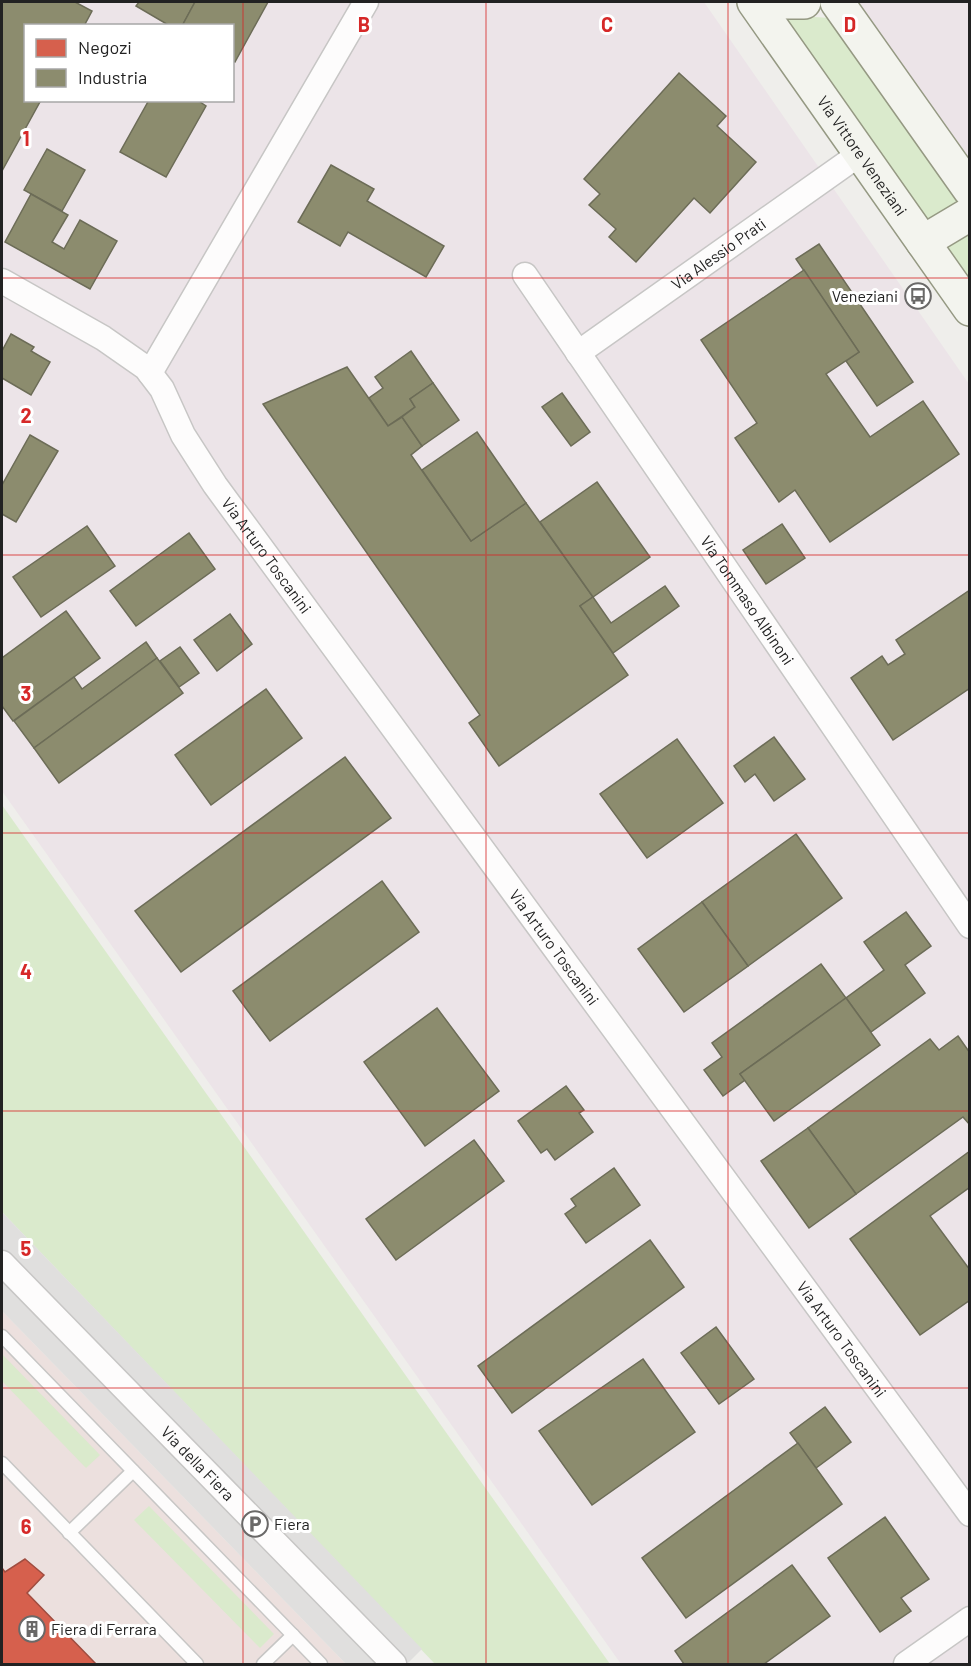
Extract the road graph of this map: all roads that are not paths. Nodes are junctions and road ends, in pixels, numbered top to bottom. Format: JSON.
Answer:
{"nodes":[{"id":1,"x":366,"y":2,"type":"edge"},
{"id":2,"x":754,"y":2,"type":"edge"},
{"id":3,"x":783,"y":2,"type":"edge"},
{"id":4,"x":804,"y":2,"type":"edge"},
{"id":5,"x":849,"y":8,"type":"edge"},
{"id":6,"x":861,"y":153,"type":"junction"},
{"id":7,"x":969,"y":190,"type":"edge"},
{"id":8,"x":969,"y":214,"type":"edge"},
{"id":9,"x":923,"y":243,"type":"junction"},
{"id":10,"x":525,"y":275,"type":"dead end"},
{"id":11,"x":2,"y":281,"type":"edge"},
{"id":12,"x":969,"y":309,"type":"edge"},
{"id":13,"x":578,"y":353,"type":"junction"},
{"id":14,"x":150,"y":373,"type":"junction"},
{"id":15,"x":969,"y":926,"type":"edge"},
{"id":16,"x":2,"y":1263,"type":"edge"},
{"id":17,"x":2,"y":1336,"type":"edge"},
{"id":18,"x":2,"y":1463,"type":"edge"},
{"id":19,"x":133,"y":1471,"type":"junction"},
{"id":20,"x":969,"y":1514,"type":"edge"},
{"id":21,"x":69,"y":1533,"type":"junction"},
{"id":22,"x":969,"y":1619,"type":"edge"},
{"id":23,"x":293,"y":1635,"type":"junction"},
{"id":24,"x":197,"y":1665,"type":"edge"},
{"id":25,"x":263,"y":1665,"type":"edge"},
{"id":26,"x":321,"y":1665,"type":"edge"},
{"id":27,"x":394,"y":1665,"type":"edge"},
{"id":28,"x":906,"y":1665,"type":"edge"}],
"edges":[{"from":1,"to":14,"type":"street"},
{"from":2,"to":6,"type":"main road","name":"Via Vittore Veneziani"},
{"from":3,"to":4,"type":"main road"},
{"from":5,"to":7,"type":"main road"},
{"from":6,"to":9,"type":"main road","name":"Via Vittore Veneziani"},
{"from":6,"to":13,"type":"street","name":"Via Alessio Prati"},
{"from":8,"to":9,"type":"main road"},
{"from":9,"to":12,"type":"main road","name":"Via Vittore Veneziani"},
{"from":10,"to":13,"type":"street","name":"Via Tommaso Albinoni"},
{"from":11,"to":14,"type":"street","name":"Via Arturo Toscanini"},
{"from":13,"to":15,"type":"street","name":"Via Tommaso Albinoni"},
{"from":14,"to":20,"type":"street","name":"Via Arturo Toscanini"},
{"from":16,"to":27,"type":"street","name":"Via della Fiera"},
{"from":17,"to":19,"type":"lane"},
{"from":18,"to":21,"type":"lane"},
{"from":19,"to":21,"type":"lane"},
{"from":19,"to":23,"type":"lane"},
{"from":21,"to":24,"type":"lane"},
{"from":22,"to":28,"type":"street"},
{"from":23,"to":25,"type":"lane"},
{"from":23,"to":26,"type":"lane"}]}
